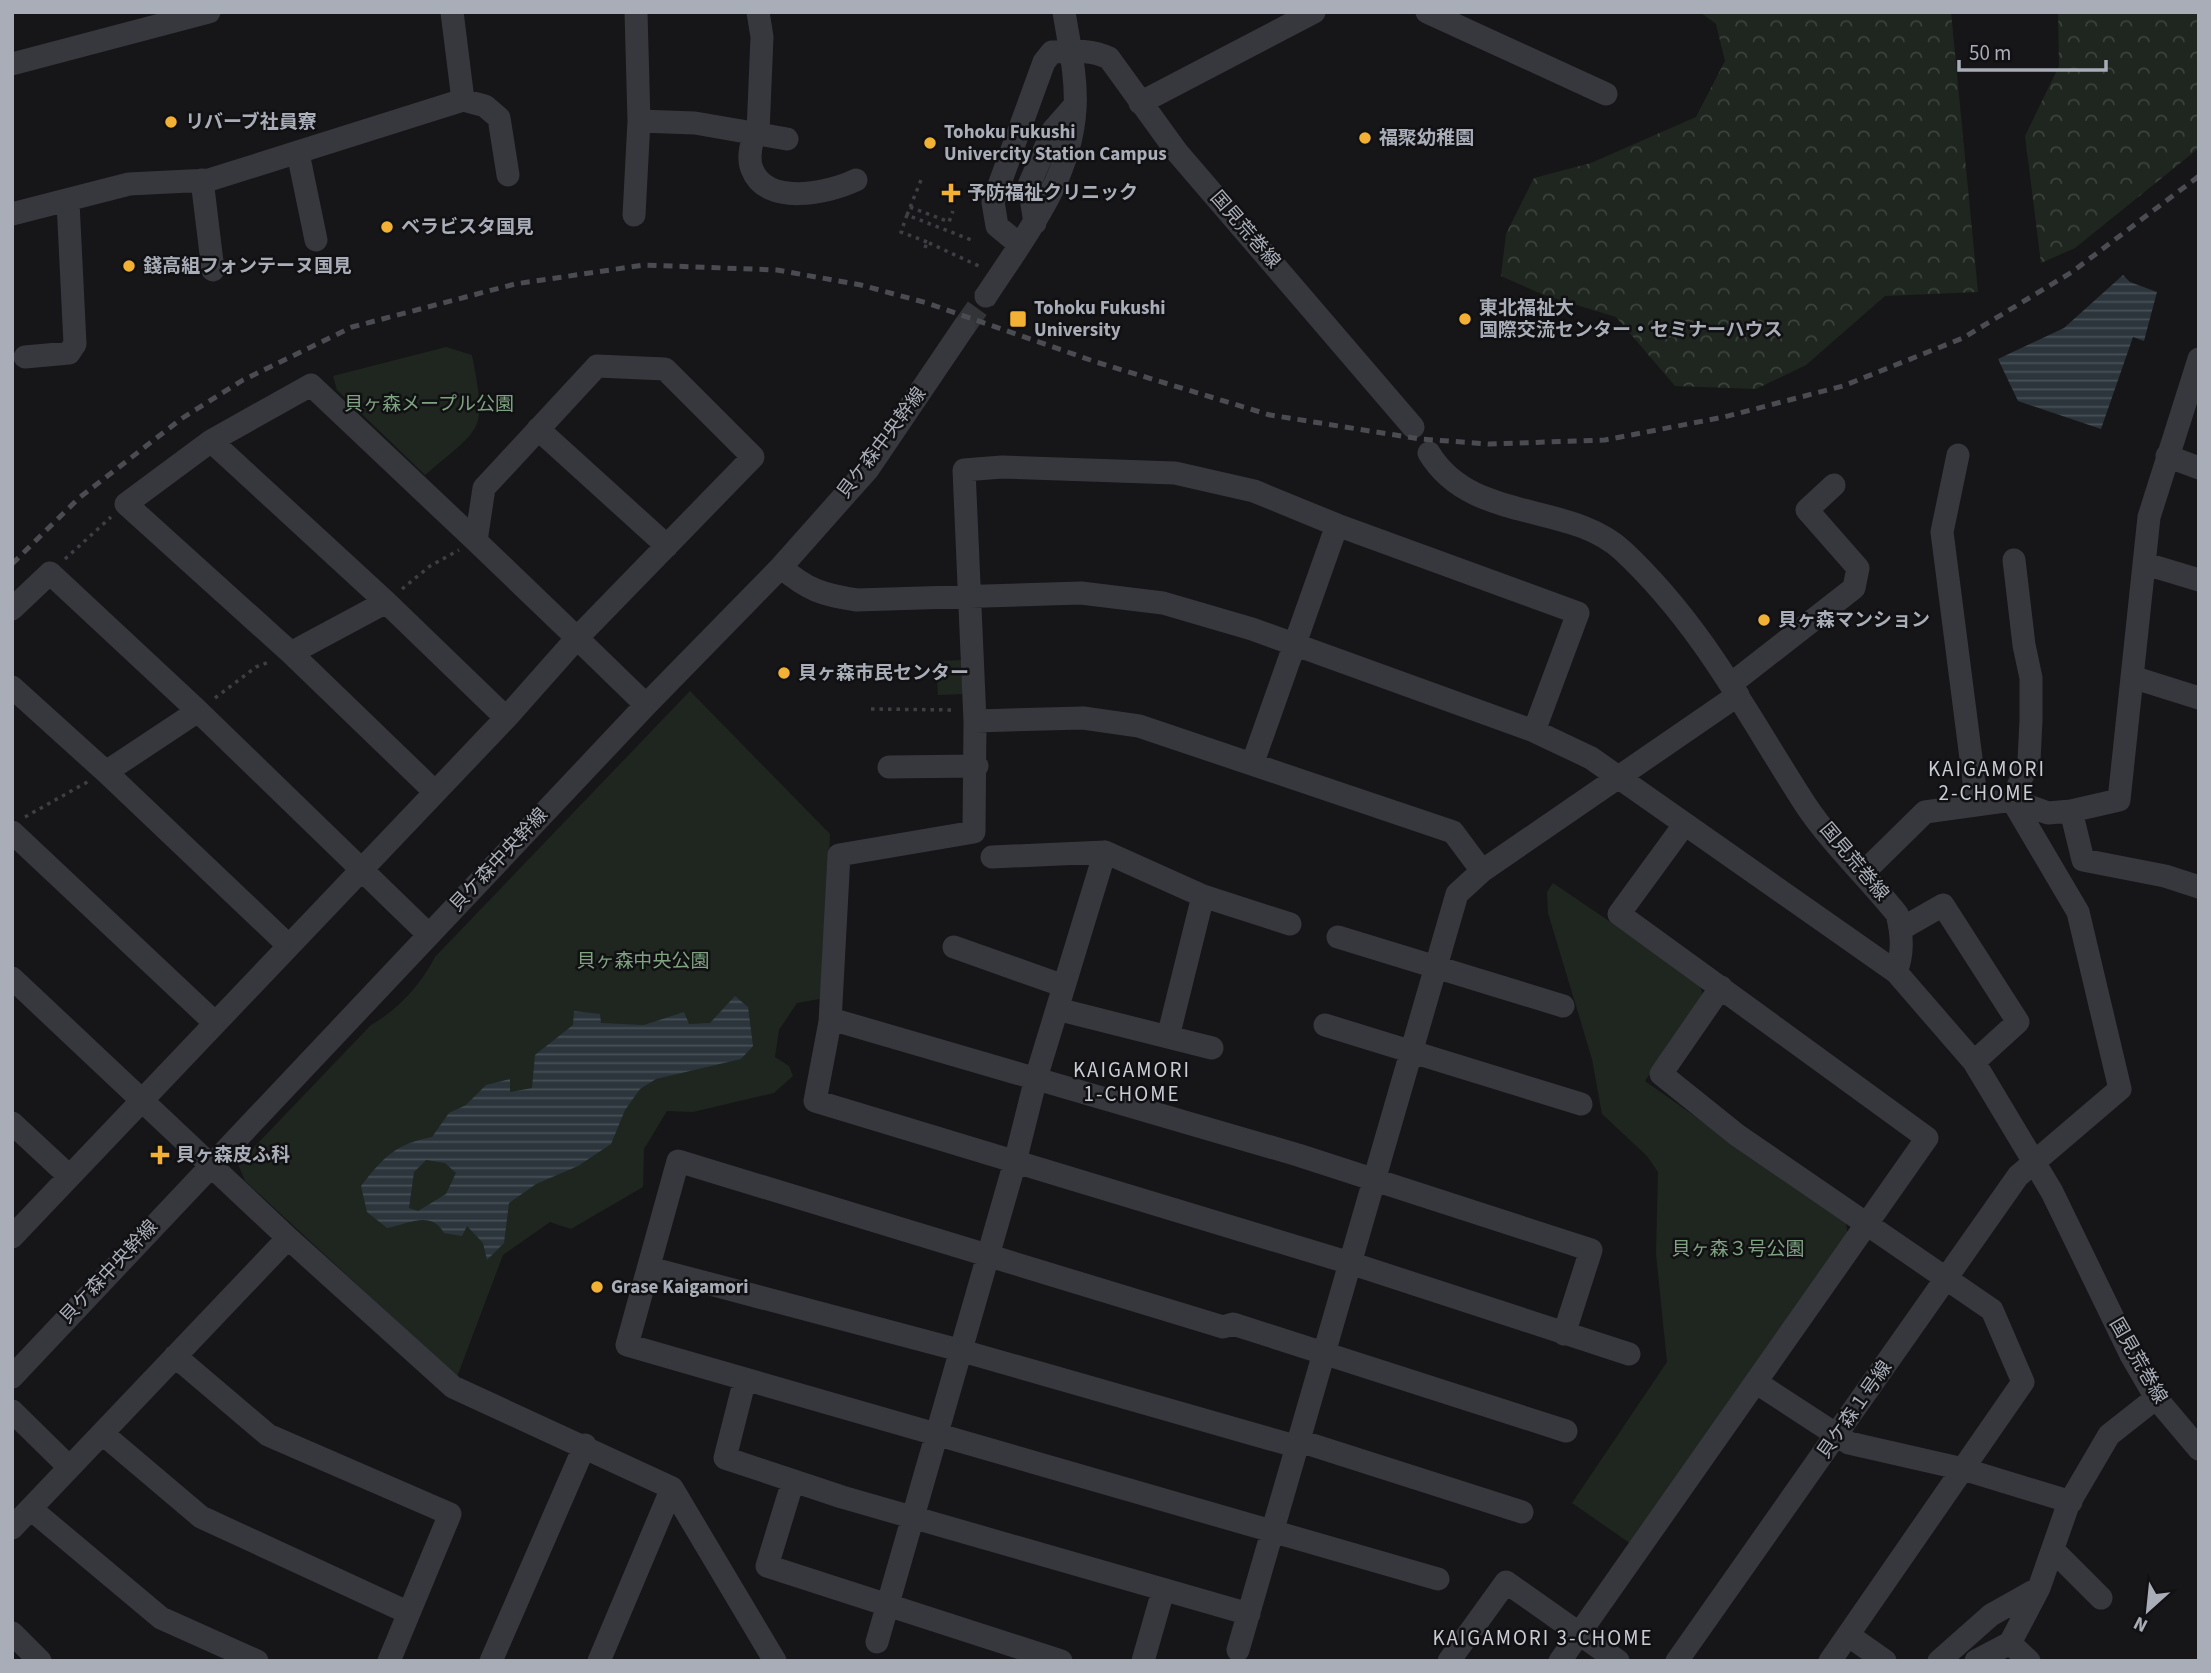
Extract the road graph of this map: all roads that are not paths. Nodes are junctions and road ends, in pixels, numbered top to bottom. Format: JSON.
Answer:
{"nodes":[{"id":1,"x":209,"y":12,"type":"edge"},
{"id":2,"x":452,"y":12,"type":"edge"},
{"id":3,"x":636,"y":12,"type":"edge"},
{"id":4,"x":758,"y":12,"type":"edge"},
{"id":5,"x":1064,"y":12,"type":"edge"},
{"id":6,"x":1314,"y":12,"type":"edge"},
{"id":7,"x":1427,"y":12,"type":"edge"},
{"id":8,"x":1071,"y":52,"type":"junction"},
{"id":9,"x":12,"y":64,"type":"edge"},
{"id":10,"x":1606,"y":94,"type":"dead end"},
{"id":11,"x":463,"y":100,"type":"junction"},
{"id":12,"x":1140,"y":103,"type":"junction"},
{"id":13,"x":639,"y":121,"type":"junction"},
{"id":14,"x":756,"y":132,"type":"junction"},
{"id":15,"x":787,"y":139,"type":"dead end"},
{"id":16,"x":298,"y":153,"type":"junction"},
{"id":17,"x":508,"y":175,"type":"dead end"},
{"id":18,"x":202,"y":180,"type":"junction"},
{"id":19,"x":856,"y":180,"type":"dead end"},
{"id":20,"x":68,"y":202,"type":"junction"},
{"id":21,"x":12,"y":215,"type":"edge"},
{"id":22,"x":634,"y":215,"type":"dead end"},
{"id":23,"x":316,"y":240,"type":"dead end"},
{"id":24,"x":1020,"y":245,"type":"junction"},
{"id":25,"x":213,"y":270,"type":"dead end"},
{"id":26,"x":986,"y":296,"type":"tunnel mouth"},
{"id":27,"x":964,"y":327,"type":"tunnel mouth"},
{"id":28,"x":25,"y":357,"type":"dead end"},
{"id":29,"x":2199,"y":359,"type":"edge"},
{"id":30,"x":1413,"y":427,"type":"dead end"},
{"id":31,"x":538,"y":429,"type":"junction"},
{"id":32,"x":211,"y":441,"type":"junction"},
{"id":33,"x":1429,"y":453,"type":"dead end"},
{"id":34,"x":1958,"y":455,"type":"dead end"},
{"id":35,"x":2167,"y":456,"type":"junction"},
{"id":36,"x":2199,"y":468,"type":"edge"},
{"id":37,"x":1834,"y":485,"type":"dead end"},
{"id":38,"x":1337,"y":525,"type":"junction"},
{"id":39,"x":476,"y":541,"type":"junction"},
{"id":40,"x":667,"y":546,"type":"junction"},
{"id":41,"x":2012,"y":560,"type":"dead end"},
{"id":42,"x":2146,"y":564,"type":"junction"},
{"id":43,"x":781,"y":567,"type":"junction"},
{"id":44,"x":2199,"y":580,"type":"edge"},
{"id":45,"x":969,"y":597,"type":"junction"},
{"id":46,"x":386,"y":602,"type":"junction"},
{"id":47,"x":12,"y":609,"type":"edge"},
{"id":48,"x":577,"y":638,"type":"junction"},
{"id":49,"x":1295,"y":644,"type":"junction"},
{"id":50,"x":290,"y":653,"type":"junction"},
{"id":51,"x":2132,"y":677,"type":"junction"},
{"id":52,"x":12,"y":687,"type":"edge"},
{"id":53,"x":1734,"y":690,"type":"junction"},
{"id":54,"x":2199,"y":698,"type":"edge"},
{"id":55,"x":646,"y":705,"type":"junction"},
{"id":56,"x":198,"y":710,"type":"junction"},
{"id":57,"x":975,"y":715,"type":"junction"},
{"id":58,"x":506,"y":718,"type":"junction"},
{"id":59,"x":1534,"y":731,"type":"junction"},
{"id":60,"x":1253,"y":762,"type":"junction"},
{"id":61,"x":977,"y":766,"type":"junction"},
{"id":62,"x":889,"y":767,"type":"dead end"},
{"id":63,"x":106,"y":772,"type":"junction"},
{"id":64,"x":1618,"y":777,"type":"junction"},
{"id":65,"x":435,"y":792,"type":"junction"},
{"id":66,"x":2012,"y":800,"type":"junction"},
{"id":67,"x":1977,"y":805,"type":"junction"},
{"id":68,"x":2071,"y":811,"type":"junction"},
{"id":69,"x":18,"y":825,"type":"edge"},
{"id":70,"x":1684,"y":825,"type":"junction"},
{"id":71,"x":1105,"y":852,"type":"junction"},
{"id":72,"x":992,"y":857,"type":"dead end"},
{"id":73,"x":361,"y":870,"type":"junction"},
{"id":74,"x":1482,"y":871,"type":"junction"},
{"id":75,"x":1864,"y":872,"type":"junction"},
{"id":76,"x":2199,"y":887,"type":"edge"},
{"id":77,"x":1203,"y":896,"type":"junction"},
{"id":78,"x":1290,"y":924,"type":"dead end"},
{"id":79,"x":1901,"y":929,"type":"junction"},
{"id":80,"x":429,"y":935,"type":"junction"},
{"id":81,"x":1338,"y":937,"type":"dead end"},
{"id":82,"x":289,"y":946,"type":"junction"},
{"id":83,"x":954,"y":947,"type":"dead end"},
{"id":84,"x":1436,"y":967,"type":"junction"},
{"id":85,"x":1896,"y":972,"type":"junction"},
{"id":86,"x":12,"y":978,"type":"edge"},
{"id":87,"x":1064,"y":986,"type":"junction"},
{"id":88,"x":1721,"y":987,"type":"junction"},
{"id":89,"x":1563,"y":1006,"type":"dead end"},
{"id":90,"x":1057,"y":1009,"type":"junction"},
{"id":91,"x":831,"y":1019,"type":"junction"},
{"id":92,"x":215,"y":1023,"type":"junction"},
{"id":93,"x":1325,"y":1025,"type":"dead end"},
{"id":94,"x":1168,"y":1037,"type":"junction"},
{"id":95,"x":1212,"y":1048,"type":"dead end"},
{"id":96,"x":1411,"y":1051,"type":"junction"},
{"id":97,"x":1974,"y":1062,"type":"junction"},
{"id":98,"x":1036,"y":1078,"type":"junction"},
{"id":99,"x":143,"y":1098,"type":"junction"},
{"id":100,"x":1581,"y":1104,"type":"dead end"},
{"id":101,"x":12,"y":1123,"type":"edge"},
{"id":102,"x":2034,"y":1161,"type":"junction"},
{"id":103,"x":1015,"y":1162,"type":"junction"},
{"id":104,"x":211,"y":1164,"type":"junction"},
{"id":105,"x":69,"y":1176,"type":"junction"},
{"id":106,"x":1375,"y":1179,"type":"junction"},
{"id":107,"x":1867,"y":1225,"type":"junction"},
{"id":108,"x":12,"y":1237,"type":"edge"},
{"id":109,"x":288,"y":1238,"type":"junction"},
{"id":110,"x":988,"y":1255,"type":"junction"},
{"id":111,"x":1350,"y":1263,"type":"junction"},
{"id":112,"x":650,"y":1268,"type":"junction"},
{"id":113,"x":1947,"y":1279,"type":"junction"},
{"id":114,"x":1564,"y":1334,"type":"junction"},
{"id":115,"x":959,"y":1350,"type":"junction"},
{"id":116,"x":1322,"y":1353,"type":"junction"},
{"id":117,"x":1629,"y":1354,"type":"dead end"},
{"id":118,"x":175,"y":1356,"type":"junction"},
{"id":119,"x":12,"y":1377,"type":"edge"},
{"id":120,"x":745,"y":1379,"type":"junction"},
{"id":121,"x":1757,"y":1383,"type":"junction"},
{"id":122,"x":2156,"y":1398,"type":"junction"},
{"id":123,"x":12,"y":1411,"type":"edge"},
{"id":124,"x":1566,"y":1431,"type":"dead end"},
{"id":125,"x":935,"y":1433,"type":"junction"},
{"id":126,"x":103,"y":1434,"type":"junction"},
{"id":127,"x":1836,"y":1437,"type":"junction"},
{"id":128,"x":585,"y":1445,"type":"junction"},
{"id":129,"x":1295,"y":1446,"type":"junction"},
{"id":130,"x":2199,"y":1449,"type":"edge"},
{"id":131,"x":68,"y":1466,"type":"junction"},
{"id":132,"x":1963,"y":1469,"type":"junction"},
{"id":133,"x":793,"y":1480,"type":"junction"},
{"id":134,"x":672,"y":1488,"type":"junction"},
{"id":135,"x":2071,"y":1502,"type":"junction"},
{"id":136,"x":31,"y":1509,"type":"junction"},
{"id":137,"x":1522,"y":1512,"type":"dead end"},
{"id":138,"x":911,"y":1517,"type":"junction"},
{"id":139,"x":12,"y":1528,"type":"edge"},
{"id":140,"x":1273,"y":1529,"type":"junction"},
{"id":141,"x":2053,"y":1550,"type":"junction"},
{"id":142,"x":1438,"y":1578,"type":"dead end"},
{"id":143,"x":2039,"y":1588,"type":"junction"},
{"id":144,"x":1163,"y":1591,"type":"junction"},
{"id":145,"x":2101,"y":1598,"type":"dead end"},
{"id":146,"x":887,"y":1605,"type":"junction"},
{"id":147,"x":409,"y":1613,"type":"junction"},
{"id":148,"x":1249,"y":1614,"type":"junction"},
{"id":149,"x":12,"y":1633,"type":"edge"},
{"id":150,"x":1579,"y":1634,"type":"junction"},
{"id":151,"x":1848,"y":1635,"type":"junction"},
{"id":152,"x":877,"y":1642,"type":"dead end"},
{"id":153,"x":2010,"y":1643,"type":"junction"},
{"id":154,"x":1238,"y":1650,"type":"dead end"},
{"id":155,"x":40,"y":1661,"type":"edge"},
{"id":156,"x":257,"y":1661,"type":"edge"},
{"id":157,"x":389,"y":1661,"type":"edge"},
{"id":158,"x":491,"y":1661,"type":"edge"},
{"id":159,"x":599,"y":1661,"type":"edge"},
{"id":160,"x":775,"y":1661,"type":"edge"},
{"id":161,"x":1061,"y":1661,"type":"edge"},
{"id":162,"x":1143,"y":1661,"type":"edge"},
{"id":163,"x":1449,"y":1661,"type":"edge"},
{"id":164,"x":1560,"y":1661,"type":"edge"},
{"id":165,"x":1618,"y":1661,"type":"edge"},
{"id":166,"x":1677,"y":1661,"type":"edge"},
{"id":167,"x":1830,"y":1661,"type":"edge"},
{"id":168,"x":1885,"y":1661,"type":"edge"},
{"id":169,"x":1938,"y":1661,"type":"edge"},
{"id":170,"x":1976,"y":1661,"type":"edge"},
{"id":171,"x":2029,"y":1661,"type":"edge"}],
"edges":[{"from":1,"to":9,"type":"street"},
{"from":2,"to":11,"type":"street"},
{"from":3,"to":13,"type":"street"},
{"from":4,"to":14,"type":"street"},
{"from":5,"to":8,"type":"street"},
{"from":6,"to":12,"type":"street"},
{"from":7,"to":10,"type":"street"},
{"from":8,"to":12,"type":"street","name":"国見荒巻線"},
{"from":8,"to":24,"type":"street"},
{"from":8,"to":24,"type":"street"},
{"from":11,"to":16,"type":"street"},
{"from":11,"to":17,"type":"street"},
{"from":12,"to":30,"type":"street","name":"国見荒巻線"},
{"from":13,"to":14,"type":"street"},
{"from":13,"to":22,"type":"street"},
{"from":14,"to":15,"type":"street"},
{"from":14,"to":19,"type":"street"},
{"from":16,"to":18,"type":"street"},
{"from":16,"to":23,"type":"street"},
{"from":18,"to":20,"type":"street"},
{"from":18,"to":25,"type":"street"},
{"from":20,"to":21,"type":"street"},
{"from":20,"to":28,"type":"street"},
{"from":24,"to":26,"type":"street"},
{"from":27,"to":43,"type":"street","name":"貝ケ森中央幹線"},
{"from":29,"to":35,"type":"street"},
{"from":31,"to":39,"type":"street"},
{"from":31,"to":40,"type":"street"},
{"from":31,"to":40,"type":"street"},
{"from":32,"to":39,"type":"street"},
{"from":32,"to":46,"type":"street"},
{"from":32,"to":50,"type":"street"},
{"from":33,"to":53,"type":"street","name":"国見荒巻線"},
{"from":34,"to":67,"type":"street"},
{"from":35,"to":36,"type":"street"},
{"from":35,"to":42,"type":"street"},
{"from":37,"to":53,"type":"street"},
{"from":38,"to":45,"type":"street"},
{"from":38,"to":49,"type":"street"},
{"from":38,"to":59,"type":"street"},
{"from":39,"to":48,"type":"street"},
{"from":40,"to":48,"type":"street"},
{"from":41,"to":66,"type":"street"},
{"from":42,"to":44,"type":"street"},
{"from":42,"to":51,"type":"street"},
{"from":43,"to":45,"type":"street","name":"国見荒巻線"},
{"from":43,"to":55,"type":"street","name":"貝ケ森中央幹線"},
{"from":45,"to":49,"type":"street","name":"国見荒巻線"},
{"from":45,"to":57,"type":"street"},
{"from":46,"to":50,"type":"street"},
{"from":46,"to":58,"type":"street"},
{"from":47,"to":56,"type":"street"},
{"from":48,"to":55,"type":"street"},
{"from":48,"to":58,"type":"street"},
{"from":49,"to":59,"type":"street","name":"国見荒巻線"},
{"from":49,"to":60,"type":"street"},
{"from":50,"to":65,"type":"street"},
{"from":51,"to":54,"type":"street"},
{"from":51,"to":68,"type":"street"},
{"from":52,"to":63,"type":"street"},
{"from":53,"to":64,"type":"street"},
{"from":53,"to":75,"type":"street","name":"国見荒巻線"},
{"from":55,"to":80,"type":"street","name":"貝ケ森中央幹線"},
{"from":56,"to":63,"type":"street"},
{"from":56,"to":73,"type":"street"},
{"from":57,"to":60,"type":"street"},
{"from":57,"to":61,"type":"street"},
{"from":58,"to":65,"type":"street"},
{"from":59,"to":64,"type":"street","name":"国見荒巻線"},
{"from":60,"to":74,"type":"street"},
{"from":61,"to":62,"type":"street"},
{"from":61,"to":91,"type":"street"},
{"from":63,"to":82,"type":"street"},
{"from":64,"to":70,"type":"street","name":"国見荒巻線"},
{"from":64,"to":74,"type":"street"},
{"from":65,"to":73,"type":"street"},
{"from":66,"to":67,"type":"street"},
{"from":66,"to":68,"type":"street"},
{"from":66,"to":102,"type":"street","name":"貝ケ森１号線"},
{"from":67,"to":75,"type":"street"},
{"from":68,"to":76,"type":"street"},
{"from":69,"to":92,"type":"street"},
{"from":70,"to":85,"type":"street","name":"国見荒巻線"},
{"from":70,"to":88,"type":"street"},
{"from":71,"to":72,"type":"street"},
{"from":71,"to":77,"type":"street"},
{"from":71,"to":87,"type":"street"},
{"from":73,"to":80,"type":"street"},
{"from":73,"to":82,"type":"street"},
{"from":74,"to":84,"type":"street"},
{"from":75,"to":79,"type":"street","name":"国見荒巻線"},
{"from":77,"to":78,"type":"street"},
{"from":77,"to":94,"type":"street"},
{"from":79,"to":85,"type":"street"},
{"from":79,"to":97,"type":"street"},
{"from":80,"to":104,"type":"street","name":"貝ケ森中央幹線"},
{"from":81,"to":84,"type":"street"},
{"from":82,"to":92,"type":"street"},
{"from":83,"to":87,"type":"street"},
{"from":84,"to":89,"type":"street"},
{"from":84,"to":96,"type":"street"},
{"from":85,"to":97,"type":"street","name":"国見荒巻線"},
{"from":86,"to":99,"type":"street"},
{"from":87,"to":90,"type":"street"},
{"from":88,"to":107,"type":"street"},
{"from":88,"to":107,"type":"street"},
{"from":90,"to":94,"type":"street"},
{"from":90,"to":98,"type":"street"},
{"from":91,"to":98,"type":"street"},
{"from":91,"to":103,"type":"street"},
{"from":92,"to":99,"type":"street"},
{"from":93,"to":96,"type":"street"},
{"from":94,"to":95,"type":"street"},
{"from":96,"to":100,"type":"street"},
{"from":96,"to":106,"type":"street"},
{"from":97,"to":102,"type":"street","name":"国見荒巻線"},
{"from":98,"to":103,"type":"street"},
{"from":98,"to":106,"type":"street"},
{"from":99,"to":104,"type":"street"},
{"from":99,"to":105,"type":"street"},
{"from":101,"to":105,"type":"street"},
{"from":102,"to":113,"type":"street","name":"貝ケ森１号線"},
{"from":102,"to":122,"type":"street","name":"国見荒巻線"},
{"from":103,"to":110,"type":"street"},
{"from":103,"to":111,"type":"street"},
{"from":104,"to":109,"type":"street"},
{"from":104,"to":119,"type":"street","name":"貝ケ森中央幹線"},
{"from":105,"to":108,"type":"street"},
{"from":106,"to":111,"type":"street"},
{"from":106,"to":114,"type":"street"},
{"from":107,"to":113,"type":"street"},
{"from":107,"to":121,"type":"street"},
{"from":109,"to":118,"type":"street"},
{"from":109,"to":128,"type":"street"},
{"from":110,"to":112,"type":"street"},
{"from":110,"to":115,"type":"street"},
{"from":110,"to":116,"type":"street"},
{"from":111,"to":114,"type":"street"},
{"from":111,"to":116,"type":"street"},
{"from":112,"to":115,"type":"street"},
{"from":112,"to":120,"type":"street"},
{"from":113,"to":127,"type":"street","name":"貝ケ森１号線"},
{"from":113,"to":132,"type":"street"},
{"from":114,"to":117,"type":"street"},
{"from":115,"to":125,"type":"street"},
{"from":115,"to":129,"type":"street"},
{"from":116,"to":124,"type":"street"},
{"from":116,"to":129,"type":"street"},
{"from":118,"to":126,"type":"street"},
{"from":118,"to":147,"type":"street"},
{"from":120,"to":125,"type":"street"},
{"from":120,"to":133,"type":"street"},
{"from":121,"to":127,"type":"street"},
{"from":121,"to":150,"type":"street"},
{"from":122,"to":130,"type":"street","name":"国見荒巻線"},
{"from":122,"to":135,"type":"street"},
{"from":123,"to":131,"type":"street"},
{"from":125,"to":138,"type":"street"},
{"from":125,"to":140,"type":"street"},
{"from":126,"to":131,"type":"street"},
{"from":126,"to":147,"type":"street"},
{"from":127,"to":132,"type":"street"},
{"from":127,"to":166,"type":"street","name":"貝ケ森１号線"},
{"from":128,"to":134,"type":"street"},
{"from":128,"to":158,"type":"street"},
{"from":129,"to":137,"type":"street"},
{"from":129,"to":140,"type":"street"},
{"from":131,"to":136,"type":"street"},
{"from":132,"to":135,"type":"street"},
{"from":132,"to":151,"type":"street"},
{"from":133,"to":138,"type":"street"},
{"from":133,"to":146,"type":"street"},
{"from":134,"to":159,"type":"street"},
{"from":134,"to":160,"type":"street"},
{"from":135,"to":141,"type":"street"},
{"from":136,"to":139,"type":"street"},
{"from":136,"to":156,"type":"street"},
{"from":138,"to":144,"type":"street"},
{"from":138,"to":146,"type":"street"},
{"from":140,"to":142,"type":"street"},
{"from":140,"to":148,"type":"street"},
{"from":141,"to":143,"type":"street"},
{"from":141,"to":145,"type":"street"},
{"from":143,"to":153,"type":"street"},
{"from":143,"to":169,"type":"street"},
{"from":144,"to":148,"type":"street"},
{"from":144,"to":162,"type":"street"},
{"from":146,"to":152,"type":"street"},
{"from":146,"to":161,"type":"street"},
{"from":147,"to":157,"type":"street"},
{"from":148,"to":154,"type":"street"},
{"from":149,"to":155,"type":"street"},
{"from":150,"to":163,"type":"street"},
{"from":150,"to":164,"type":"street"},
{"from":150,"to":165,"type":"street"},
{"from":151,"to":167,"type":"street"},
{"from":151,"to":168,"type":"street"},
{"from":153,"to":170,"type":"street"},
{"from":153,"to":171,"type":"street"}]}
